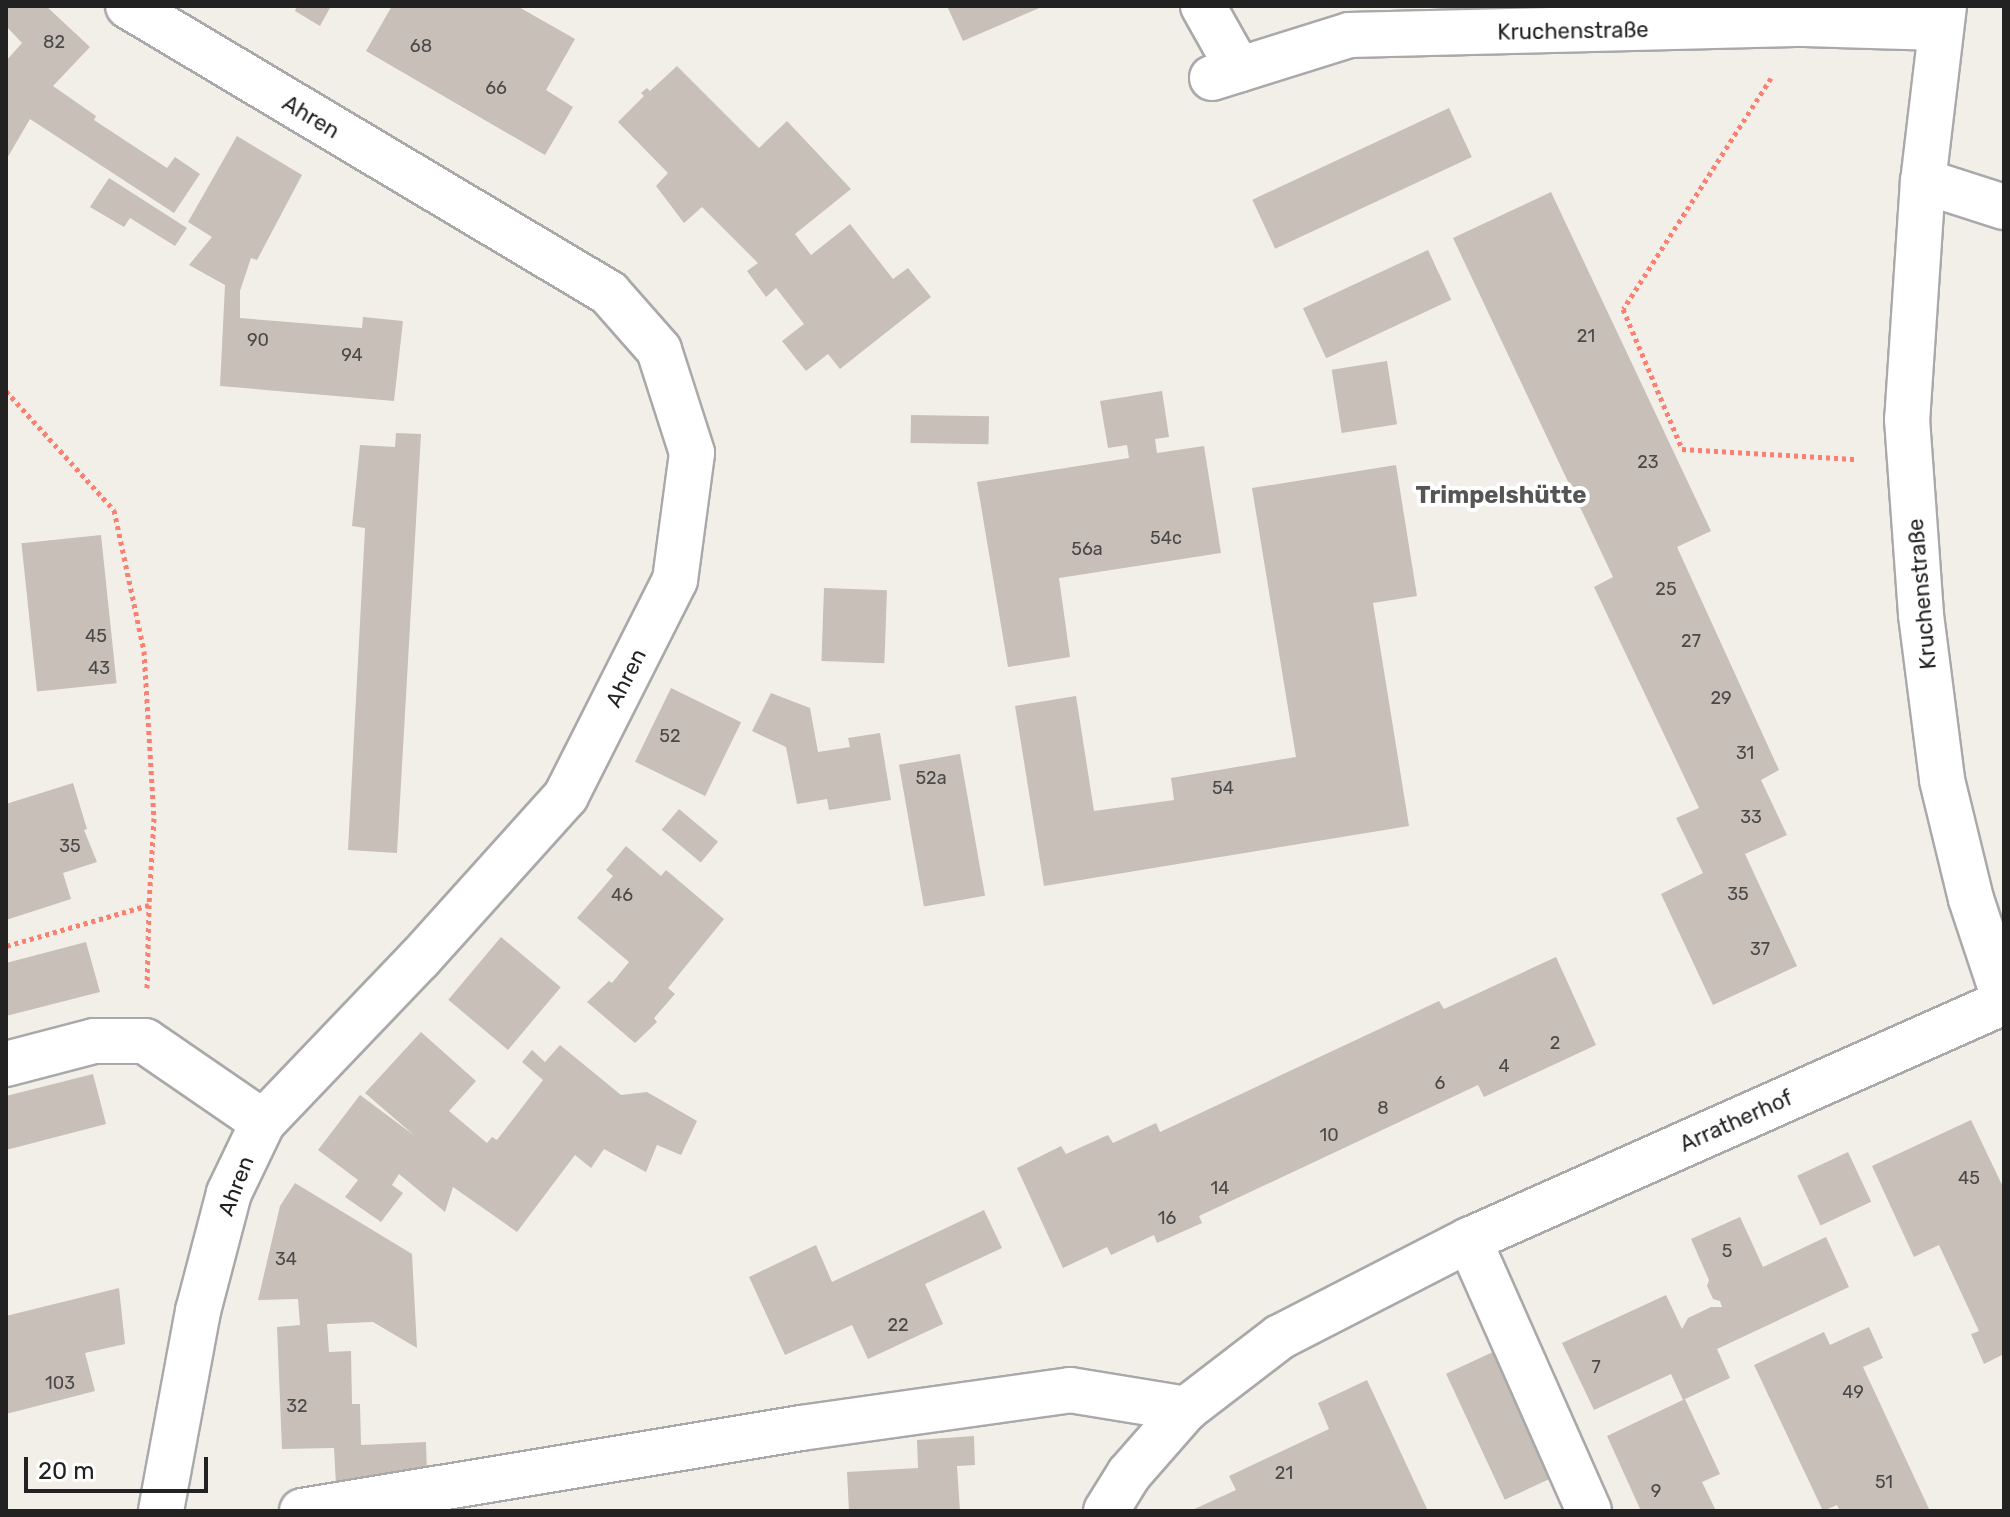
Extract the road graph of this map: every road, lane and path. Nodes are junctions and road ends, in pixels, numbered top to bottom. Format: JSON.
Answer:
{"nodes":[{"id":1,"x":128,"y":6,"type":"edge"},
{"id":2,"x":1203,"y":6,"type":"edge"},
{"id":3,"x":1942,"y":17,"type":"edge"},
{"id":4,"x":1805,"y":24,"type":"junction"},
{"id":5,"x":1923,"y":181,"type":"junction"},
{"id":6,"x":2004,"y":207,"type":"edge"},
{"id":7,"x":6,"y":391,"type":"edge"},
{"id":8,"x":1910,"y":462,"type":"junction"},
{"id":9,"x":149,"y":905,"type":"junction"},
{"id":10,"x":6,"y":946,"type":"edge"},
{"id":11,"x":2004,"y":1000,"type":"edge"},
{"id":12,"x":145,"y":1041,"type":"junction"},
{"id":13,"x":6,"y":1064,"type":"edge"},
{"id":14,"x":263,"y":1122,"type":"junction"},
{"id":15,"x":1469,"y":1240,"type":"junction"},
{"id":16,"x":1186,"y":1409,"type":"junction"},
{"id":17,"x":161,"y":1511,"type":"edge"},
{"id":18,"x":302,"y":1511,"type":"edge"},
{"id":19,"x":1106,"y":1511,"type":"edge"},
{"id":20,"x":1589,"y":1511,"type":"edge"}],
"edges":[{"from":1,"to":14,"type":"street","name":"Ahren"},
{"from":2,"to":4,"type":"street","name":"Kruchenstraße"},
{"from":3,"to":4,"type":"street","name":"Kruchenstraße"},
{"from":3,"to":5,"type":"street","name":"Kruchenstraße"},
{"from":4,"to":8,"type":"path"},
{"from":5,"to":6,"type":"street"},
{"from":5,"to":8,"type":"street","name":"Kruchenstraße"},
{"from":7,"to":9,"type":"path"},
{"from":8,"to":11,"type":"street","name":"Kruchenstraße"},
{"from":9,"to":10,"type":"path"},
{"from":9,"to":12,"type":"path"},
{"from":11,"to":15,"type":"street","name":"Arratherhof"},
{"from":12,"to":13,"type":"street"},
{"from":12,"to":14,"type":"street"},
{"from":14,"to":17,"type":"street","name":"Ahren"},
{"from":15,"to":16,"type":"street","name":"Arratherhof"},
{"from":15,"to":20,"type":"street"},
{"from":16,"to":18,"type":"street"},
{"from":16,"to":19,"type":"street","name":"Arratherhof"}]}
